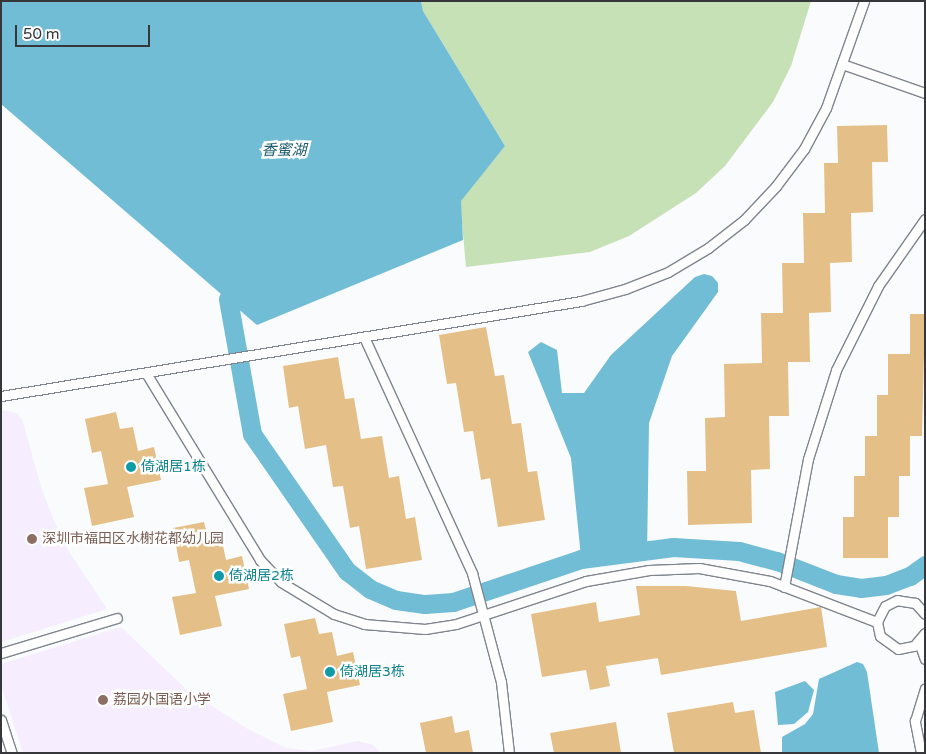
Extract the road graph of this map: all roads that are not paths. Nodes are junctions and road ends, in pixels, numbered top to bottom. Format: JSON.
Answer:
{"nodes":[{"id":1,"x":864,"y":1,"type":"edge"},
{"id":2,"x":842,"y":64,"type":"junction"},
{"id":3,"x":925,"y":93,"type":"edge"},
{"id":4,"x":925,"y":219,"type":"edge"},
{"id":5,"x":364,"y":337,"type":"junction"},
{"id":6,"x":146,"y":372,"type":"junction"},
{"id":7,"x":1,"y":396,"type":"edge"},
{"id":8,"x":784,"y":587,"type":"junction"},
{"id":9,"x":924,"y":609,"type":"edge"},
{"id":10,"x":485,"y":614,"type":"junction"},
{"id":11,"x":117,"y":618,"type":"dead end"},
{"id":12,"x":877,"y":622,"type":"junction"},
{"id":13,"x":925,"y":633,"type":"edge"},
{"id":14,"x":919,"y":642,"type":"junction"},
{"id":15,"x":1,"y":653,"type":"edge"},
{"id":16,"x":925,"y":659,"type":"edge"},
{"id":17,"x":925,"y":688,"type":"edge"},
{"id":18,"x":1,"y":720,"type":"edge"},
{"id":19,"x":12,"y":753,"type":"edge"},
{"id":20,"x":509,"y":753,"type":"edge"},
{"id":21,"x":921,"y":753,"type":"edge"}],
"edges":[{"from":1,"to":2,"type":"lane"},
{"from":2,"to":3,"type":"lane"},
{"from":2,"to":5,"type":"lane"},
{"from":4,"to":8,"type":"lane"},
{"from":5,"to":6,"type":"lane"},
{"from":5,"to":10,"type":"lane"},
{"from":6,"to":7,"type":"lane"},
{"from":6,"to":10,"type":"lane"},
{"from":8,"to":10,"type":"lane"},
{"from":8,"to":12,"type":"lane"},
{"from":9,"to":12,"type":"lane"},
{"from":10,"to":20,"type":"lane"},
{"from":11,"to":15,"type":"lane"},
{"from":12,"to":14,"type":"lane"},
{"from":13,"to":14,"type":"lane"},
{"from":14,"to":16,"type":"lane"},
{"from":17,"to":21,"type":"lane"},
{"from":18,"to":19,"type":"lane"}]}
